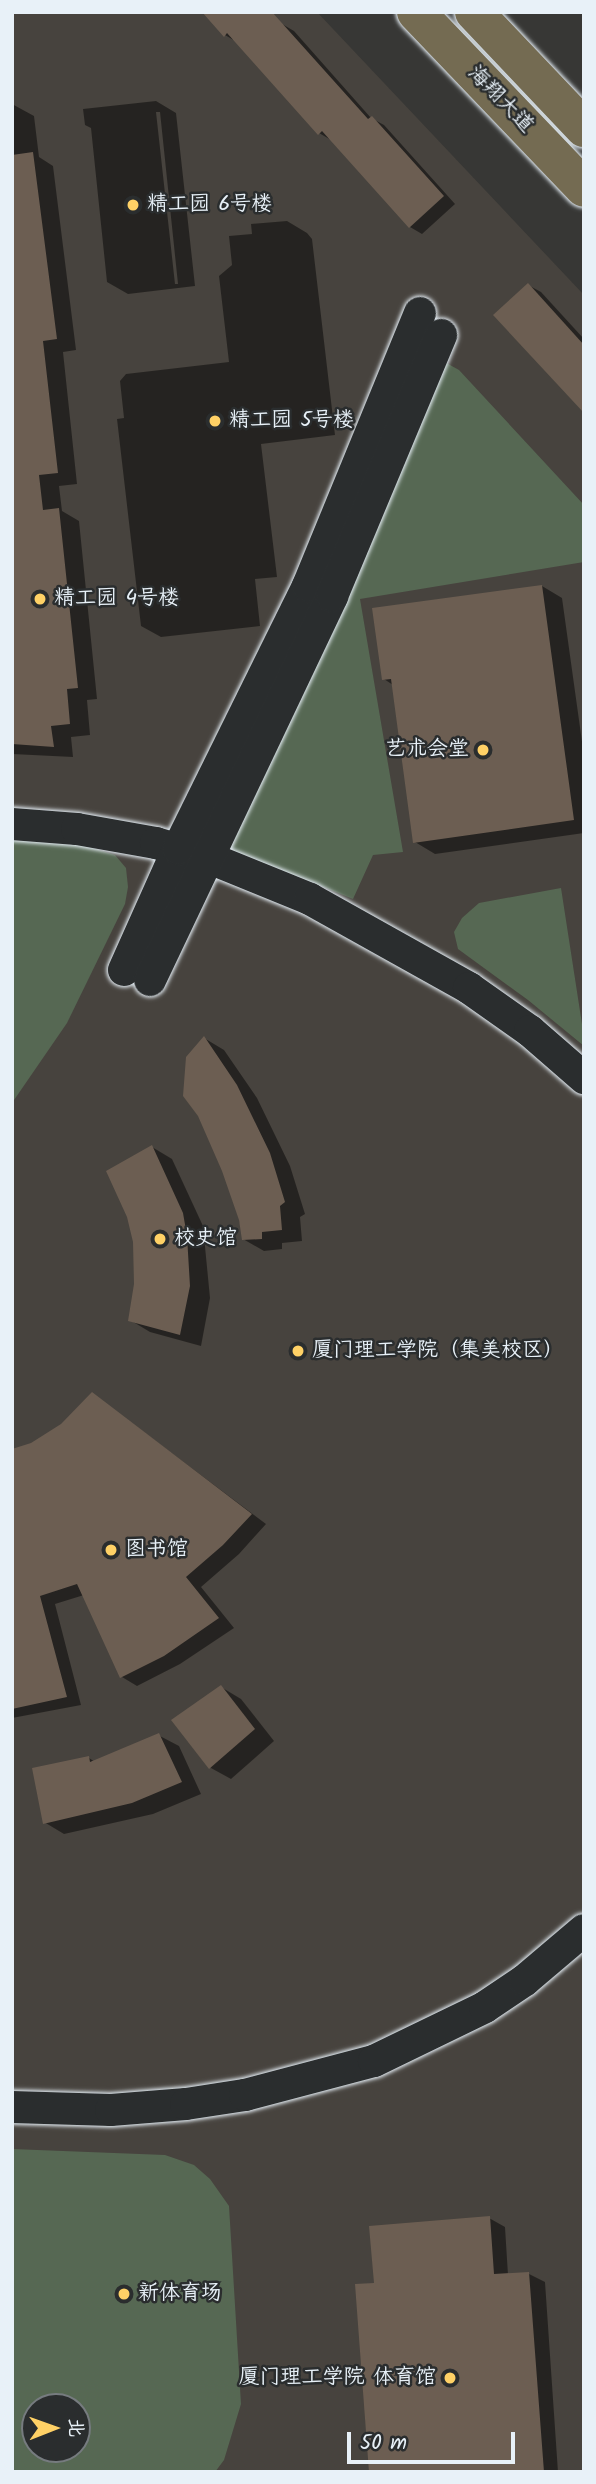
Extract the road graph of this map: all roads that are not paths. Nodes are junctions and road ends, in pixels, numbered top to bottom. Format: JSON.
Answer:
{"nodes":[{"id":1,"x":416,"y":12,"type":"edge"},
{"id":2,"x":474,"y":12,"type":"edge"},
{"id":3,"x":584,"y":128,"type":"edge"},
{"id":4,"x":584,"y":188,"type":"edge"},
{"id":5,"x":430,"y":324,"type":"dead end"},
{"id":6,"x":12,"y":824,"type":"edge"},
{"id":7,"x":192,"y":853,"type":"junction"},
{"id":8,"x":137,"y":975,"type":"dead end"},
{"id":9,"x":584,"y":1078,"type":"edge"},
{"id":10,"x":584,"y":1930,"type":"edge"},
{"id":11,"x":12,"y":2107,"type":"edge"}],
"edges":[{"from":1,"to":4,"type":"highway","name":"海翔大道"},
{"from":2,"to":3,"type":"highway","name":"海翔大道"},
{"from":5,"to":7,"type":"street"},
{"from":6,"to":7,"type":"street"},
{"from":7,"to":8,"type":"street"},
{"from":7,"to":9,"type":"street"},
{"from":10,"to":11,"type":"street"}]}
